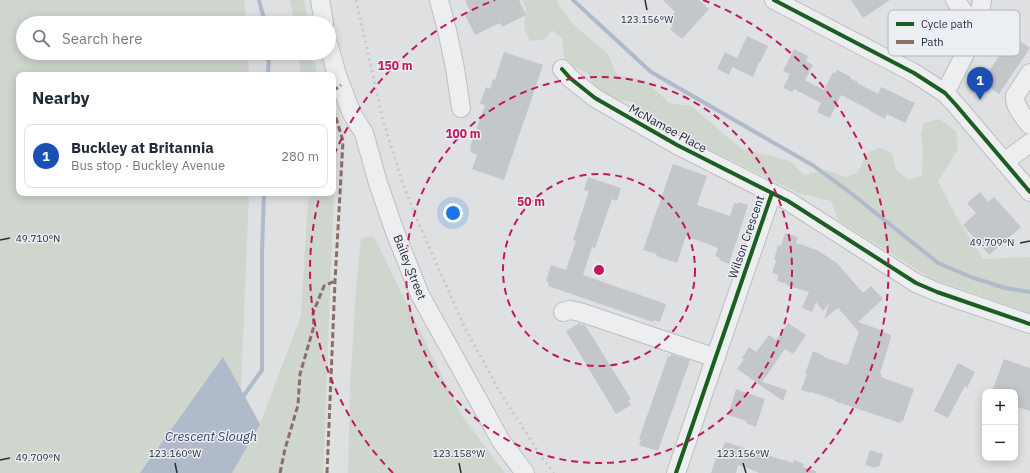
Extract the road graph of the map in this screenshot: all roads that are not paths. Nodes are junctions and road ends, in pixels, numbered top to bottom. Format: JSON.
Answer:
{"nodes":[{"id":1,"x":320,"y":0,"type":"edge"},
{"id":2,"x":439,"y":0,"type":"edge"},
{"id":3,"x":774,"y":0,"type":"edge"},
{"id":4,"x":955,"y":0,"type":"edge"},
{"id":5,"x":982,"y":0,"type":"edge"},
{"id":6,"x":962,"y":10,"type":"edge"},
{"id":7,"x":980,"y":10,"type":"edge"},
{"id":8,"x":323,"y":16,"type":"edge"},
{"id":9,"x":964,"y":56,"type":"edge"},
{"id":10,"x":333,"y":60,"type":"edge"},
{"id":11,"x":562,"y":69,"type":"dead end"},
{"id":12,"x":1030,"y":73,"type":"edge"},
{"id":13,"x":945,"y":93,"type":"junction"},
{"id":14,"x":460,"y":108,"type":"dead end"},
{"id":15,"x":1030,"y":125,"type":"edge"},
{"id":16,"x":1030,"y":143,"type":"edge"},
{"id":17,"x":1004,"y":162,"type":"junction"},
{"id":18,"x":1030,"y":192,"type":"edge"},
{"id":19,"x":772,"y":193,"type":"junction"},
{"id":20,"x":563,"y":312,"type":"dead end"},
{"id":21,"x":1030,"y":324,"type":"edge"},
{"id":22,"x":716,"y":358,"type":"junction"},
{"id":23,"x":525,"y":473,"type":"edge"},
{"id":24,"x":676,"y":473,"type":"edge"}],
"edges":[{"from":1,"to":8,"type":"street"},
{"from":2,"to":14,"type":"street"},
{"from":3,"to":13,"type":"street"},
{"from":4,"to":6,"type":"street"},
{"from":5,"to":7,"type":"street"},
{"from":9,"to":13,"type":"street"},
{"from":10,"to":23,"type":"street","name":"Bailey Street"},
{"from":11,"to":19,"type":"street","name":"McNamee Place"},
{"from":12,"to":15,"type":"street"},
{"from":13,"to":17,"type":"street"},
{"from":16,"to":17,"type":"street"},
{"from":17,"to":18,"type":"street"},
{"from":19,"to":21,"type":"street","name":"Wilson Crescent"},
{"from":19,"to":22,"type":"street","name":"Wilson Crescent"},
{"from":20,"to":22,"type":"street"},
{"from":22,"to":24,"type":"street","name":"Wilson Crescent"}]}
